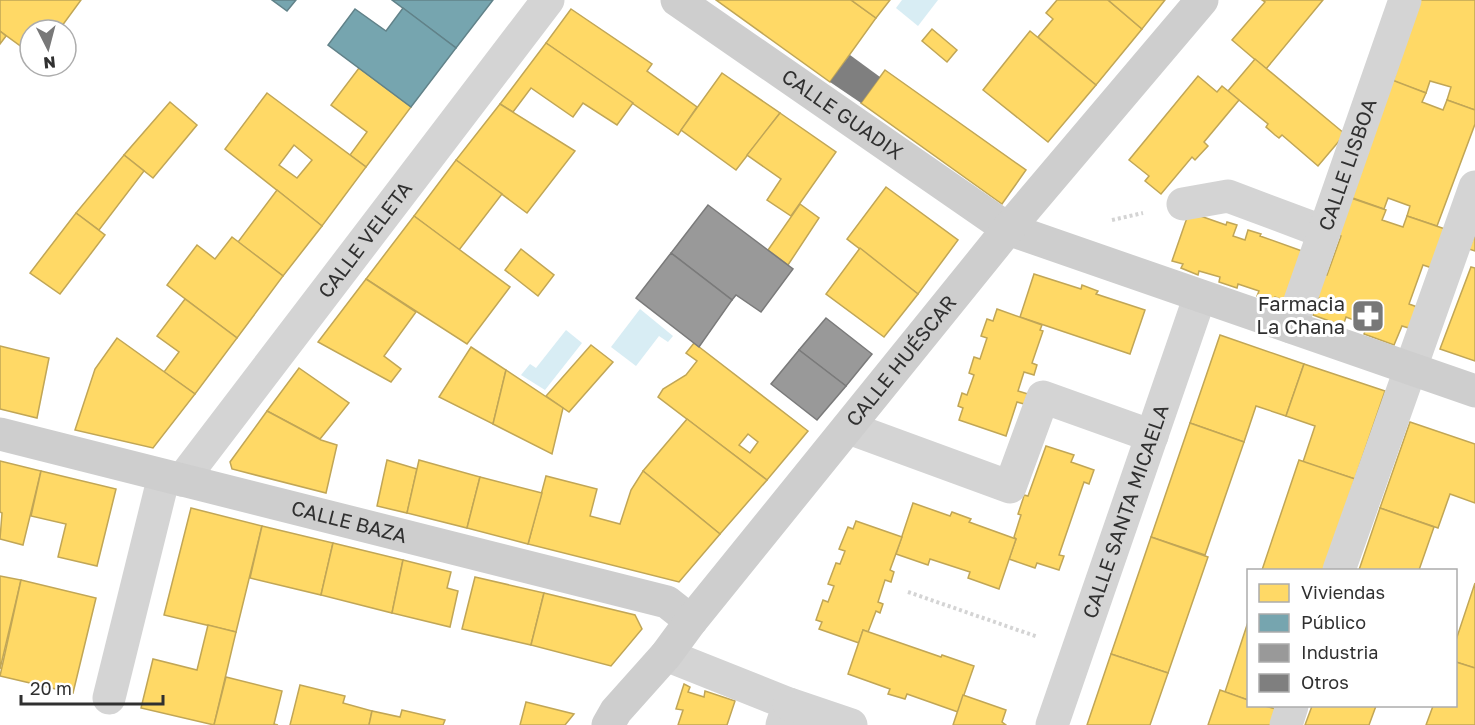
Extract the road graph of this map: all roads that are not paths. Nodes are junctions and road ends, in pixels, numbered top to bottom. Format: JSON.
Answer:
{"nodes":[{"id":1,"x":548,"y":0,"type":"edge"},
{"id":2,"x":677,"y":0,"type":"edge"},
{"id":3,"x":1202,"y":0,"type":"edge"},
{"id":4,"x":1405,"y":0,"type":"edge"},
{"id":5,"x":1475,"y":187,"type":"edge"},
{"id":6,"x":1184,"y":204,"type":"road end"},
{"id":7,"x":1008,"y":230,"type":"junction"},
{"id":8,"x":1324,"y":232,"type":"junction"},
{"id":9,"x":1200,"y":296,"type":"junction"},
{"id":10,"x":1290,"y":327,"type":"junction"},
{"id":11,"x":1409,"y":369,"type":"junction"},
{"id":12,"x":1475,"y":391,"type":"edge"},
{"id":13,"x":849,"y":428,"type":"junction"},
{"id":14,"x":0,"y":434,"type":"edge"},
{"id":15,"x":1152,"y":436,"type":"junction"},
{"id":16,"x":173,"y":478,"type":"junction"},
{"id":17,"x":1339,"y":569,"type":"edge"},
{"id":18,"x":691,"y":621,"type":"junction"},
{"id":19,"x":666,"y":655,"type":"junction"},
{"id":20,"x":110,"y":698,"type":"dead end"},
{"id":21,"x":1291,"y":707,"type":"edge"},
{"id":22,"x":786,"y":715,"type":"edge"},
{"id":23,"x":608,"y":725,"type":"edge"},
{"id":24,"x":851,"y":725,"type":"edge"},
{"id":25,"x":1052,"y":725,"type":"edge"},
{"id":26,"x":1286,"y":725,"type":"edge"}],
"edges":[{"from":1,"to":16,"type":"street","name":"CALLE VELETA"},
{"from":2,"to":7,"type":"street","name":"CALLE GUADIX"},
{"from":3,"to":7,"type":"street","name":"CALLE HUÉSCAR"},
{"from":4,"to":8,"type":"street","name":"CALLE LISBOA"},
{"from":5,"to":11,"type":"street"},
{"from":6,"to":8,"type":"street"},
{"from":7,"to":9,"type":"street","name":"CALLE GUADIX"},
{"from":7,"to":13,"type":"street","name":"CALLE HUÉSCAR"},
{"from":8,"to":10,"type":"street","name":"CALLE LISBOA"},
{"from":9,"to":10,"type":"street","name":"CALLE GUADIX"},
{"from":9,"to":15,"type":"street","name":"CALLE SANTA MICAELA"},
{"from":10,"to":11,"type":"street","name":"CALLE GUADIX"},
{"from":11,"to":12,"type":"street","name":"CALLE GUADIX"},
{"from":11,"to":17,"type":"street"},
{"from":13,"to":15,"type":"street"},
{"from":13,"to":18,"type":"street","name":"CALLE HUÉSCAR"},
{"from":14,"to":16,"type":"street","name":"CALLE BAZA"},
{"from":15,"to":25,"type":"street","name":"CALLE SANTA MICAELA"},
{"from":16,"to":18,"type":"street","name":"CALLE BAZA"},
{"from":16,"to":20,"type":"street","name":"CALLE VELETA"},
{"from":18,"to":19,"type":"street","name":"CALLE HUÉSCAR"},
{"from":19,"to":22,"type":"street"},
{"from":19,"to":23,"type":"street","name":"CALLE HUÉSCAR"},
{"from":21,"to":26,"type":"street"},
{"from":22,"to":24,"type":"street"}]}
